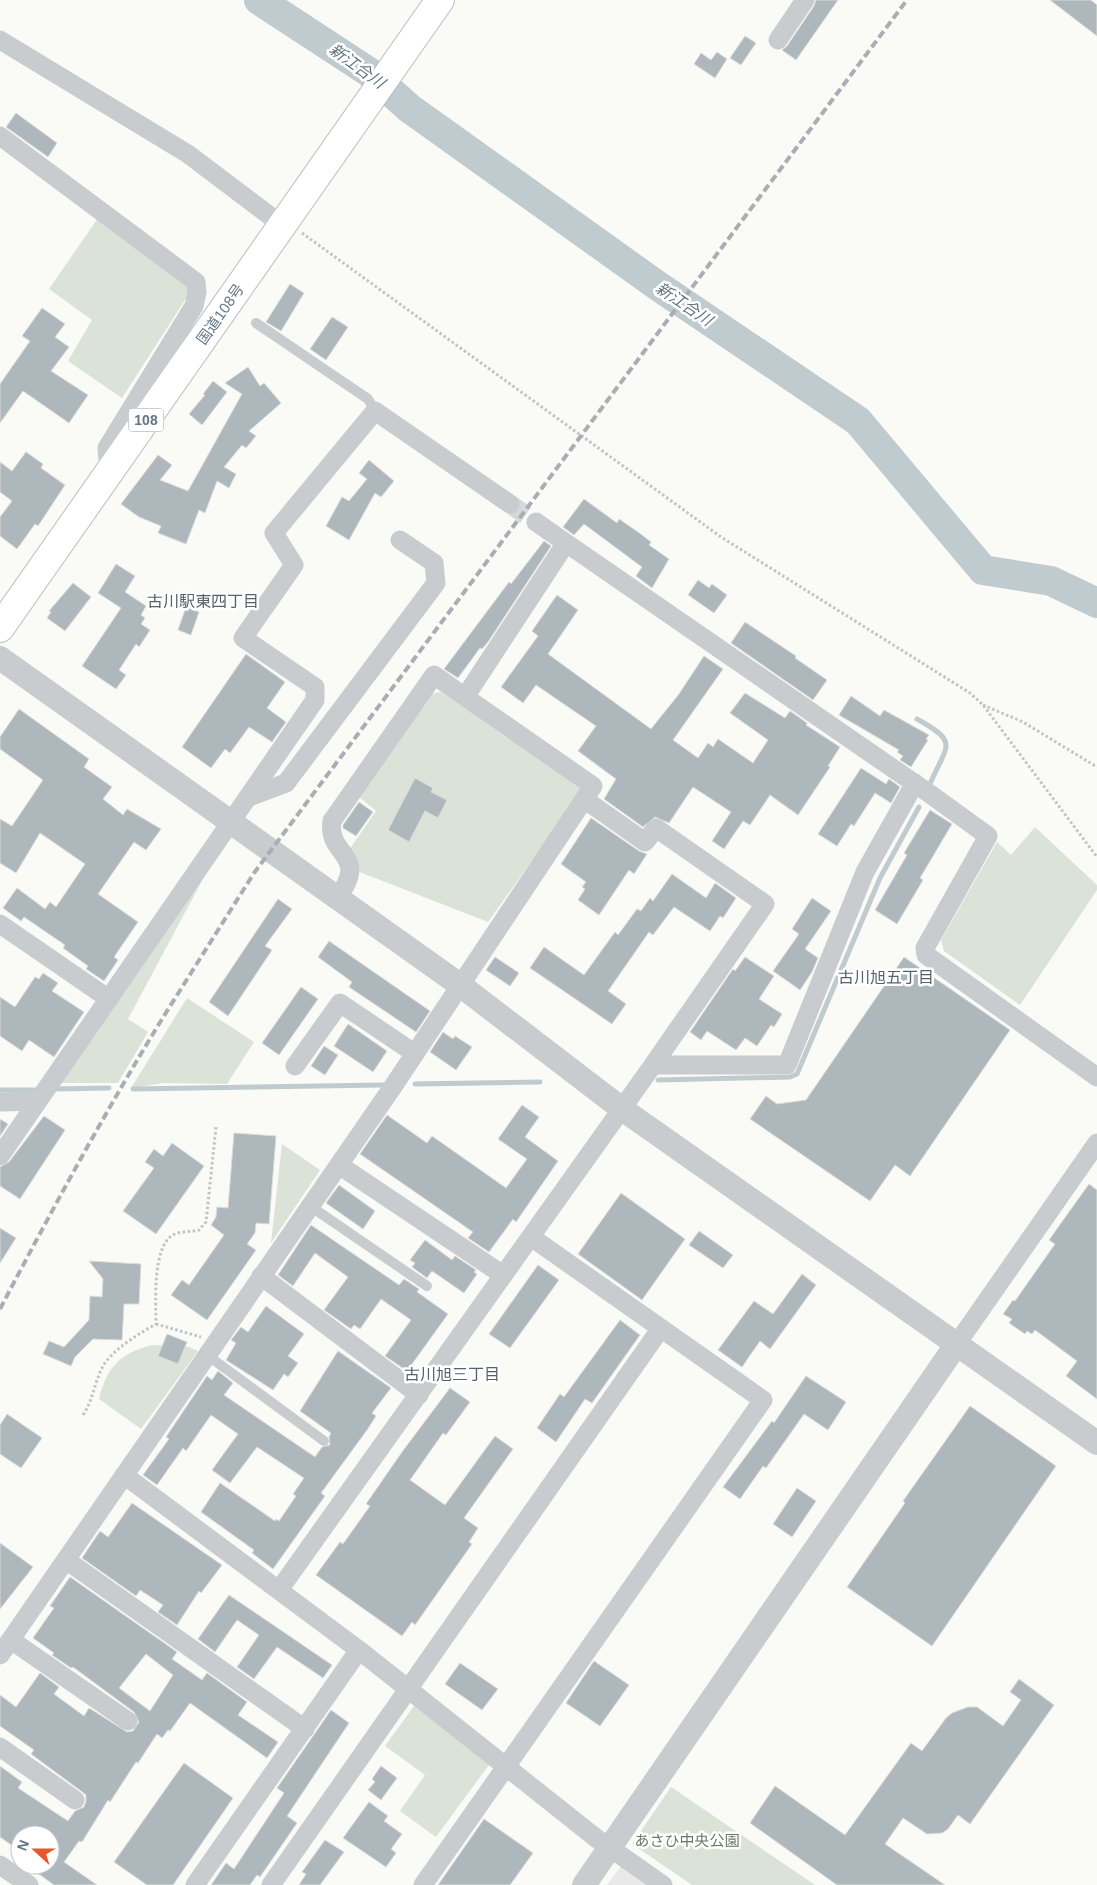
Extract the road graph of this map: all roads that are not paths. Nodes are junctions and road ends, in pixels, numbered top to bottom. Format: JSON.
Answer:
{"nodes":[{"id":1,"x":440,"y":0,"type":"edge"},
{"id":2,"x":805,"y":0,"type":"edge"},
{"id":3,"x":0,"y":40,"type":"edge"},
{"id":4,"x":778,"y":40,"type":"dead end"},
{"id":5,"x":0,"y":136,"type":"edge"},
{"id":6,"x":286,"y":218,"type":"junction"},
{"id":7,"x":256,"y":322,"type":"dead end"},
{"id":8,"x":375,"y":411,"type":"junction"},
{"id":9,"x":109,"y":472,"type":"junction"},
{"id":10,"x":510,"y":504,"type":"tunnel mouth"},
{"id":11,"x":536,"y":522,"type":"tunnel mouth"},
{"id":12,"x":400,"y":540,"type":"dead end"},
{"id":13,"x":566,"y":543,"type":"junction"},
{"id":14,"x":0,"y":628,"type":"edge"},
{"id":15,"x":0,"y":658,"type":"edge"},
{"id":16,"x":465,"y":697,"type":"junction"},
{"id":17,"x":922,"y":788,"type":"junction"},
{"id":18,"x":249,"y":797,"type":"junction"},
{"id":19,"x":584,"y":799,"type":"junction"},
{"id":20,"x":232,"y":823,"type":"junction"},
{"id":21,"x":336,"y":898,"type":"junction"},
{"id":22,"x":0,"y":924,"type":"edge"},
{"id":23,"x":460,"y":985,"type":"junction"},
{"id":24,"x":109,"y":999,"type":"junction"},
{"id":25,"x":414,"y":1053,"type":"junction"},
{"id":26,"x":653,"y":1065,"type":"junction"},
{"id":27,"x":295,"y":1066,"type":"dead end"},
{"id":28,"x":1097,"y":1077,"type":"edge"},
{"id":29,"x":41,"y":1097,"type":"junction"},
{"id":30,"x":0,"y":1102,"type":"edge"},
{"id":31,"x":622,"y":1109,"type":"junction"},
{"id":32,"x":1097,"y":1143,"type":"edge"},
{"id":33,"x":0,"y":1156,"type":"edge"},
{"id":34,"x":339,"y":1165,"type":"junction"},
{"id":35,"x":310,"y":1206,"type":"junction"},
{"id":36,"x":531,"y":1237,"type":"junction"},
{"id":37,"x":503,"y":1275,"type":"junction"},
{"id":38,"x":262,"y":1276,"type":"junction"},
{"id":39,"x":427,"y":1286,"type":"dead end"},
{"id":40,"x":661,"y":1328,"type":"junction"},
{"id":41,"x":956,"y":1345,"type":"junction"},
{"id":42,"x":212,"y":1348,"type":"junction"},
{"id":43,"x":418,"y":1395,"type":"junction"},
{"id":44,"x":324,"y":1441,"type":"dead end"},
{"id":45,"x":1097,"y":1443,"type":"edge"},
{"id":46,"x":124,"y":1475,"type":"junction"},
{"id":47,"x":66,"y":1560,"type":"junction"},
{"id":48,"x":279,"y":1590,"type":"junction"},
{"id":49,"x":11,"y":1640,"type":"junction"},
{"id":50,"x":359,"y":1650,"type":"junction"},
{"id":51,"x":0,"y":1655,"type":"edge"},
{"id":52,"x":409,"y":1688,"type":"junction"},
{"id":53,"x":128,"y":1721,"type":"dead end"},
{"id":54,"x":304,"y":1729,"type":"junction"},
{"id":55,"x":0,"y":1747,"type":"edge"},
{"id":56,"x":507,"y":1767,"type":"junction"},
{"id":57,"x":75,"y":1800,"type":"dead end"},
{"id":58,"x":610,"y":1848,"type":"junction"},
{"id":59,"x":0,"y":1865,"type":"edge"},
{"id":60,"x":29,"y":1885,"type":"edge"},
{"id":61,"x":195,"y":1885,"type":"edge"},
{"id":62,"x":271,"y":1885,"type":"edge"},
{"id":63,"x":423,"y":1885,"type":"edge"},
{"id":64,"x":584,"y":1885,"type":"edge"},
{"id":65,"x":663,"y":1885,"type":"edge"}],
"edges":[{"from":1,"to":6,"type":"highway","name":"国道108号","number":"108"},
{"from":2,"to":4,"type":"street"},
{"from":3,"to":6,"type":"street"},
{"from":5,"to":9,"type":"street"},
{"from":6,"to":9,"type":"highway","name":"国道108号","number":"108"},
{"from":7,"to":8,"type":"lane"},
{"from":8,"to":10,"type":"street"},
{"from":8,"to":18,"type":"street"},
{"from":9,"to":14,"type":"highway","name":"国道108号","number":"108"},
{"from":11,"to":13,"type":"street"},
{"from":12,"to":18,"type":"street"},
{"from":13,"to":16,"type":"street"},
{"from":13,"to":17,"type":"street"},
{"from":15,"to":20,"type":"street"},
{"from":16,"to":19,"type":"street"},
{"from":16,"to":21,"type":"street"},
{"from":17,"to":26,"type":"street"},
{"from":17,"to":28,"type":"street"},
{"from":18,"to":20,"type":"street"},
{"from":19,"to":23,"type":"street"},
{"from":19,"to":26,"type":"street"},
{"from":20,"to":21,"type":"street"},
{"from":20,"to":24,"type":"street"},
{"from":21,"to":23,"type":"street"},
{"from":22,"to":24,"type":"street"},
{"from":23,"to":25,"type":"street"},
{"from":23,"to":31,"type":"street"},
{"from":24,"to":29,"type":"street"},
{"from":25,"to":27,"type":"street"},
{"from":25,"to":34,"type":"street"},
{"from":26,"to":31,"type":"street"},
{"from":29,"to":30,"type":"street"},
{"from":29,"to":33,"type":"street"},
{"from":31,"to":36,"type":"street"},
{"from":31,"to":41,"type":"street"},
{"from":32,"to":41,"type":"street"},
{"from":34,"to":35,"type":"street"},
{"from":34,"to":37,"type":"street"},
{"from":35,"to":38,"type":"street"},
{"from":35,"to":39,"type":"lane"},
{"from":36,"to":37,"type":"street"},
{"from":36,"to":40,"type":"street"},
{"from":37,"to":43,"type":"street"},
{"from":38,"to":42,"type":"street"},
{"from":38,"to":43,"type":"street"},
{"from":40,"to":52,"type":"street"},
{"from":40,"to":56,"type":"street"},
{"from":41,"to":45,"type":"street"},
{"from":41,"to":58,"type":"street"},
{"from":42,"to":44,"type":"lane"},
{"from":42,"to":46,"type":"street"},
{"from":43,"to":48,"type":"street"},
{"from":46,"to":47,"type":"street"},
{"from":46,"to":48,"type":"street"},
{"from":47,"to":49,"type":"street"},
{"from":47,"to":54,"type":"street"},
{"from":48,"to":50,"type":"street"},
{"from":49,"to":51,"type":"street"},
{"from":49,"to":53,"type":"street"},
{"from":50,"to":52,"type":"street"},
{"from":50,"to":54,"type":"street"},
{"from":52,"to":56,"type":"street"},
{"from":52,"to":62,"type":"street"},
{"from":54,"to":61,"type":"street"},
{"from":55,"to":57,"type":"street"},
{"from":56,"to":58,"type":"street"},
{"from":56,"to":63,"type":"street"},
{"from":58,"to":64,"type":"street"},
{"from":58,"to":65,"type":"street"},
{"from":59,"to":60,"type":"street"}]}
